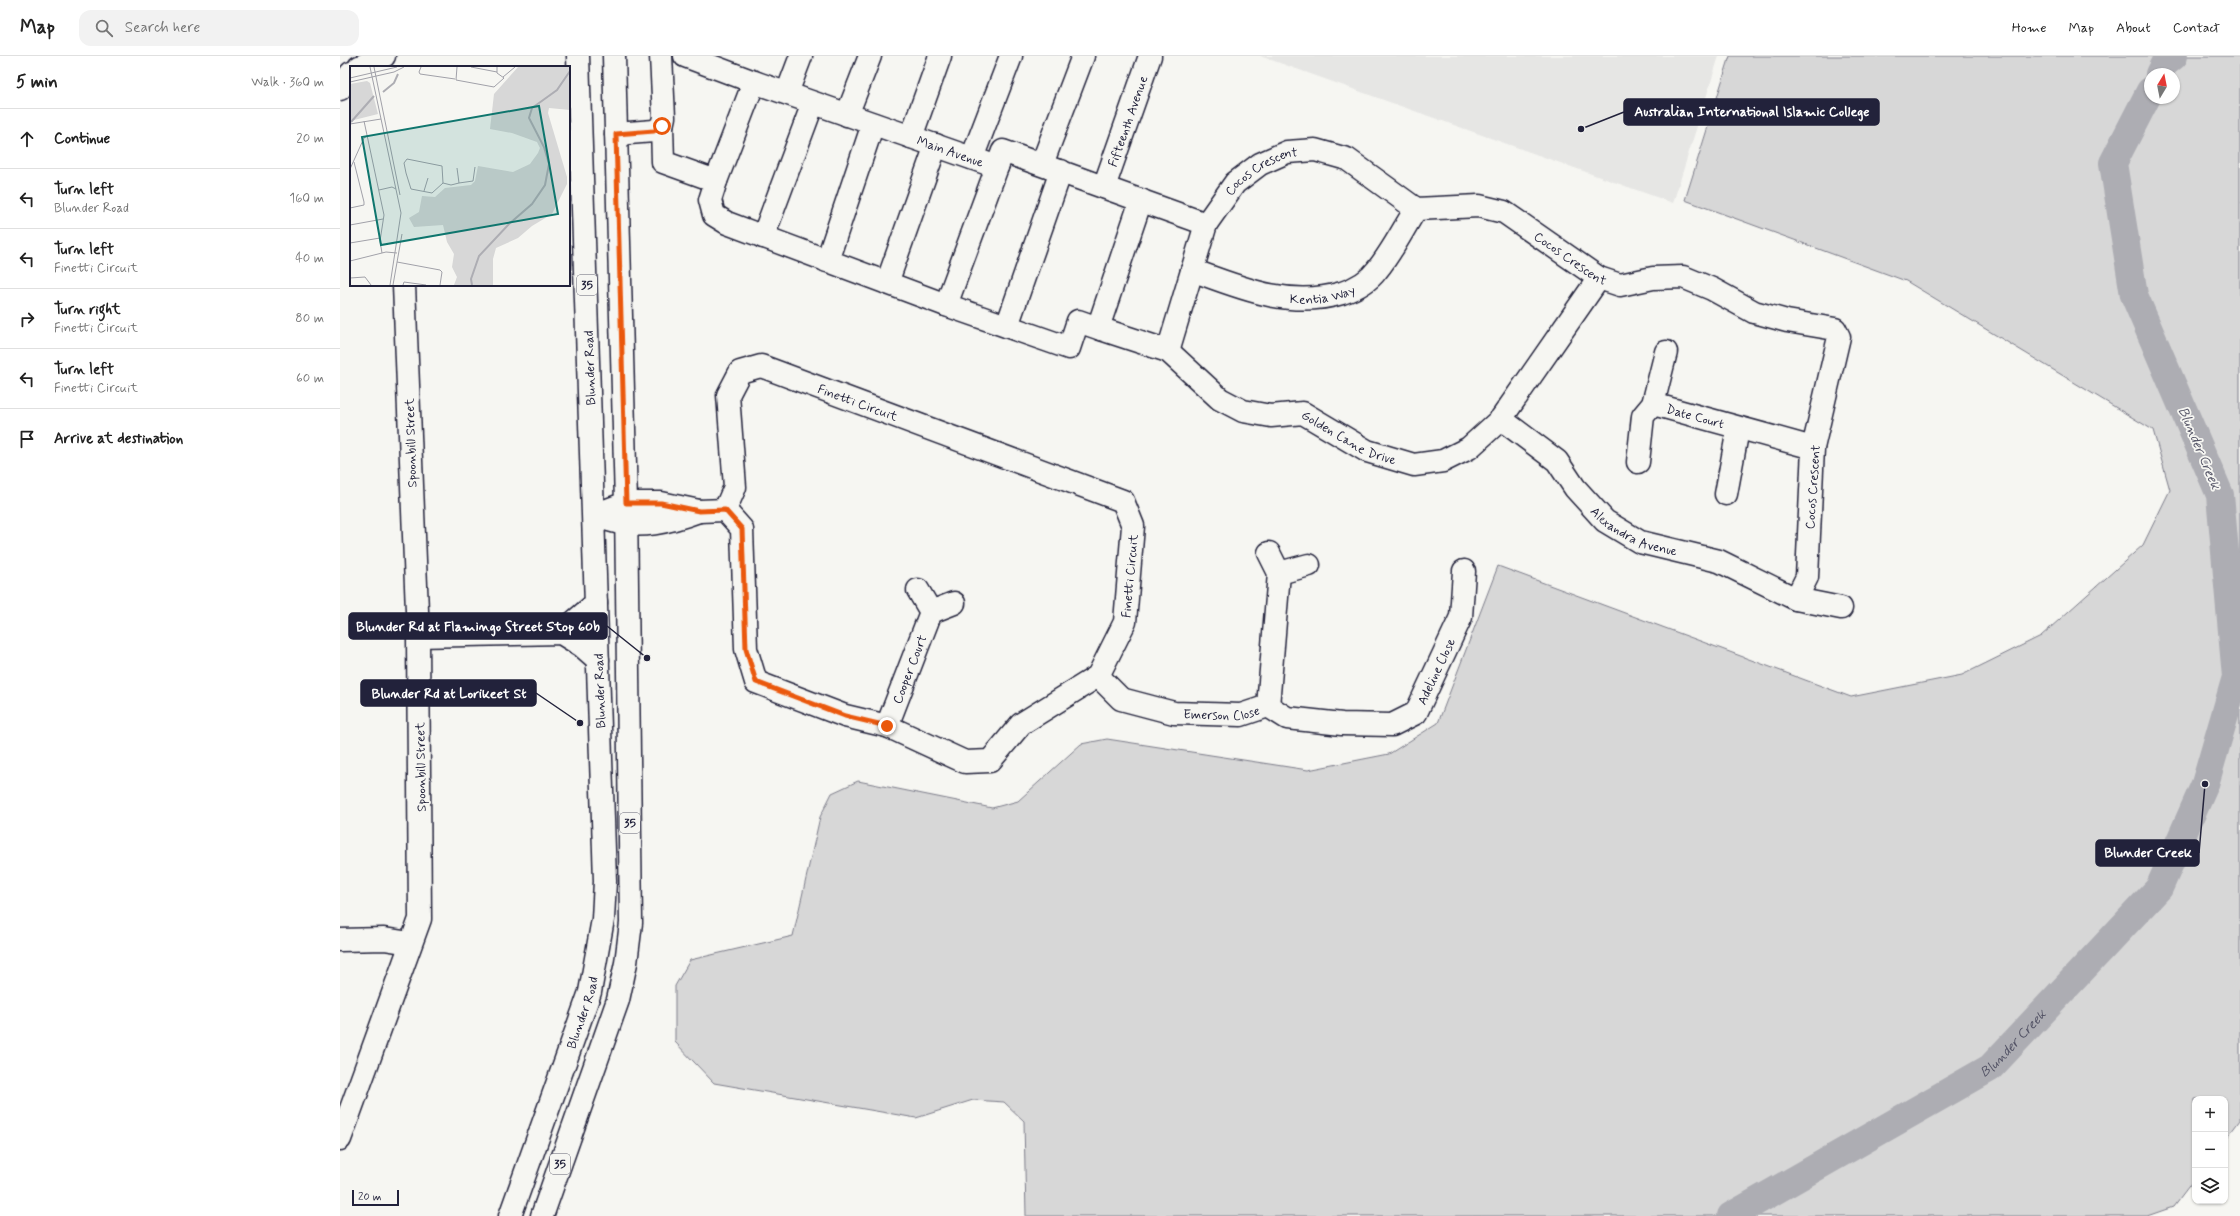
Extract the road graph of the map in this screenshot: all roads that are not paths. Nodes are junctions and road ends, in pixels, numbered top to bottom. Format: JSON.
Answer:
{"nodes":[{"id":1,"x":384,"y":56,"type":"edge"},
{"id":2,"x":578,"y":56,"type":"edge"},
{"id":3,"x":614,"y":56,"type":"edge"},
{"id":4,"x":661,"y":56,"type":"edge"},
{"id":5,"x":685,"y":56,"type":"edge"},
{"id":6,"x":801,"y":56,"type":"edge"},
{"id":7,"x":870,"y":56,"type":"edge"},
{"id":8,"x":940,"y":56,"type":"edge"},
{"id":9,"x":1012,"y":56,"type":"edge"},
{"id":10,"x":1083,"y":56,"type":"edge"},
{"id":11,"x":1150,"y":56,"type":"edge"},
{"id":12,"x":730,"y":64,"type":"edge"},
{"id":13,"x":361,"y":66,"type":"edge"},
{"id":14,"x":350,"y":74,"type":"edge"},
{"id":15,"x":754,"y":82,"type":"junction"},
{"id":16,"x":340,"y":89,"type":"edge"},
{"id":17,"x":787,"y":93,"type":"junction"},
{"id":18,"x":813,"y":103,"type":"junction"},
{"id":19,"x":848,"y":115,"type":"junction"},
{"id":20,"x":873,"y":124,"type":"junction"},
{"id":21,"x":662,"y":126,"type":"junction"},
{"id":22,"x":616,"y":134,"type":"junction"},
{"id":23,"x":911,"y":137,"type":"junction"},
{"id":24,"x":936,"y":145,"type":"junction"},
{"id":25,"x":972,"y":158,"type":"junction"},
{"id":26,"x":997,"y":167,"type":"junction"},
{"id":27,"x":1052,"y":168,"type":"junction"},
{"id":28,"x":716,"y":181,"type":"junction"},
{"id":29,"x":1104,"y":186,"type":"junction"},
{"id":30,"x":1141,"y":200,"type":"junction"},
{"id":31,"x":1416,"y":208,"type":"junction"},
{"id":32,"x":1206,"y":224,"type":"junction"},
{"id":33,"x":763,"y":237,"type":"junction"},
{"id":34,"x":827,"y":260,"type":"junction"},
{"id":35,"x":1192,"y":270,"type":"junction"},
{"id":36,"x":1599,"y":278,"type":"junction"},
{"id":37,"x":887,"y":282,"type":"junction"},
{"id":38,"x":404,"y":286,"type":"edge"},
{"id":39,"x":946,"y":305,"type":"junction"},
{"id":40,"x":1007,"y":326,"type":"junction"},
{"id":41,"x":1101,"y":329,"type":"junction"},
{"id":42,"x":1168,"y":351,"type":"junction"},
{"id":43,"x":1666,"y":352,"type":"dead end"},
{"id":44,"x":1653,"y":404,"type":"junction"},
{"id":45,"x":1501,"y":419,"type":"junction"},
{"id":46,"x":1738,"y":429,"type":"junction"},
{"id":47,"x":1813,"y":448,"type":"junction"},
{"id":48,"x":1638,"y":462,"type":"dead end"},
{"id":49,"x":1726,"y":494,"type":"dead end"},
{"id":50,"x":626,"y":503,"type":"junction"},
{"id":51,"x":725,"y":510,"type":"junction"},
{"id":52,"x":699,"y":511,"type":"junction"},
{"id":53,"x":594,"y":515,"type":"junction"},
{"id":54,"x":626,"y":526,"type":"junction"},
{"id":55,"x":1269,"y":553,"type":"dead end"},
{"id":56,"x":1310,"y":565,"type":"dead end"},
{"id":57,"x":1464,"y":571,"type":"dead end"},
{"id":58,"x":1279,"y":573,"type":"junction"},
{"id":59,"x":918,"y":590,"type":"dead end"},
{"id":60,"x":1796,"y":600,"type":"junction"},
{"id":61,"x":596,"y":603,"type":"junction"},
{"id":62,"x":954,"y":603,"type":"dead end"},
{"id":63,"x":1841,"y":608,"type":"dead end"},
{"id":64,"x":931,"y":612,"type":"junction"},
{"id":65,"x":560,"y":632,"type":"junction"},
{"id":66,"x":418,"y":636,"type":"junction"},
{"id":67,"x":598,"y":660,"type":"junction"},
{"id":68,"x":1098,"y":676,"type":"junction"},
{"id":69,"x":1268,"y":706,"type":"junction"},
{"id":70,"x":887,"y":726,"type":"junction"},
{"id":71,"x":340,"y":940,"type":"edge"},
{"id":72,"x":410,"y":943,"type":"junction"},
{"id":73,"x":341,"y":1134,"type":"edge"},
{"id":74,"x":510,"y":1216,"type":"edge"},
{"id":75,"x":542,"y":1216,"type":"edge"}],
"edges":[{"from":1,"to":13,"type":"street"},
{"from":2,"to":53,"type":"street","name":"Blunder Road","number":"35"},
{"from":3,"to":22,"type":"street","number":"35"},
{"from":4,"to":21,"type":"street"},
{"from":5,"to":12,"type":"street","name":"Main Avenue"},
{"from":6,"to":17,"type":"street"},
{"from":7,"to":19,"type":"street"},
{"from":8,"to":23,"type":"street"},
{"from":9,"to":25,"type":"street"},
{"from":10,"to":27,"type":"street"},
{"from":11,"to":29,"type":"street","name":"Fifteenth Avenue"},
{"from":12,"to":15,"type":"street","name":"Main Avenue"},
{"from":14,"to":16,"type":"street"},
{"from":15,"to":17,"type":"street","name":"Main Avenue"},
{"from":15,"to":28,"type":"street"},
{"from":17,"to":18,"type":"street","name":"Main Avenue"},
{"from":18,"to":19,"type":"street","name":"Main Avenue"},
{"from":18,"to":33,"type":"street"},
{"from":19,"to":20,"type":"street","name":"Main Avenue"},
{"from":20,"to":23,"type":"street","name":"Main Avenue"},
{"from":20,"to":34,"type":"street"},
{"from":21,"to":22,"type":"street"},
{"from":21,"to":28,"type":"street"},
{"from":22,"to":50,"type":"street","number":"35"},
{"from":23,"to":24,"type":"street","name":"Main Avenue"},
{"from":24,"to":25,"type":"street","name":"Main Avenue"},
{"from":24,"to":37,"type":"street"},
{"from":25,"to":26,"type":"street","name":"Main Avenue"},
{"from":26,"to":27,"type":"street","name":"Main Avenue"},
{"from":26,"to":39,"type":"street"},
{"from":27,"to":29,"type":"street","name":"Main Avenue"},
{"from":27,"to":40,"type":"street"},
{"from":28,"to":33,"type":"street"},
{"from":29,"to":30,"type":"street","name":"Main Avenue"},
{"from":30,"to":32,"type":"street","name":"Main Avenue"},
{"from":30,"to":41,"type":"street"},
{"from":31,"to":32,"type":"street","name":"Cocos Crescent"},
{"from":31,"to":35,"type":"street","name":"Kentia Way"},
{"from":31,"to":36,"type":"street","name":"Cocos Crescent"},
{"from":32,"to":35,"type":"street","name":"Cocos Crescent"},
{"from":33,"to":34,"type":"street"},
{"from":34,"to":37,"type":"street"},
{"from":35,"to":42,"type":"street","name":"Cocos Crescent"},
{"from":36,"to":45,"type":"street","name":"Golden Cane Drive"},
{"from":36,"to":47,"type":"street","name":"Cocos Crescent"},
{"from":37,"to":39,"type":"street"},
{"from":38,"to":66,"type":"street","name":"Spoonbill Street"},
{"from":39,"to":40,"type":"street"},
{"from":40,"to":41,"type":"street","name":"Golden Cane Drive"},
{"from":41,"to":42,"type":"street","name":"Golden Cane Drive"},
{"from":42,"to":45,"type":"street","name":"Golden Cane Drive"},
{"from":43,"to":44,"type":"street"},
{"from":44,"to":46,"type":"street","name":"Date Court"},
{"from":44,"to":48,"type":"street"},
{"from":45,"to":60,"type":"street","name":"Alexandra Avenue"},
{"from":46,"to":47,"type":"street","name":"Date Court"},
{"from":46,"to":49,"type":"street"},
{"from":47,"to":60,"type":"street","name":"Cocos Crescent"},
{"from":50,"to":52,"type":"street"},
{"from":50,"to":53,"type":"street"},
{"from":50,"to":54,"type":"street","number":"35"},
{"from":51,"to":52,"type":"street"},
{"from":51,"to":68,"type":"street","name":"Finetti Circuit"},
{"from":51,"to":70,"type":"street"},
{"from":52,"to":54,"type":"street"},
{"from":53,"to":54,"type":"street"},
{"from":53,"to":61,"type":"street","name":"Blunder Road","number":"35"},
{"from":54,"to":75,"type":"street","number":"35"},
{"from":55,"to":58,"type":"street"},
{"from":56,"to":58,"type":"street"},
{"from":57,"to":69,"type":"street","name":"Adeline Close"},
{"from":58,"to":69,"type":"street","name":"Emerson Close"},
{"from":59,"to":64,"type":"street"},
{"from":60,"to":63,"type":"street","name":"Alexandra Avenue"},
{"from":61,"to":65,"type":"street"},
{"from":61,"to":67,"type":"street","name":"Blunder Road","number":"35"},
{"from":62,"to":64,"type":"street"},
{"from":64,"to":70,"type":"street","name":"Cooper Court"},
{"from":65,"to":66,"type":"street"},
{"from":65,"to":67,"type":"street"},
{"from":66,"to":72,"type":"street","name":"Spoonbill Street"},
{"from":67,"to":74,"type":"street","name":"Blunder Road","number":"35"},
{"from":68,"to":69,"type":"street","name":"Emerson Close"},
{"from":68,"to":70,"type":"street"},
{"from":71,"to":72,"type":"street"},
{"from":72,"to":73,"type":"street","name":"Spoonbill Street"}]}
